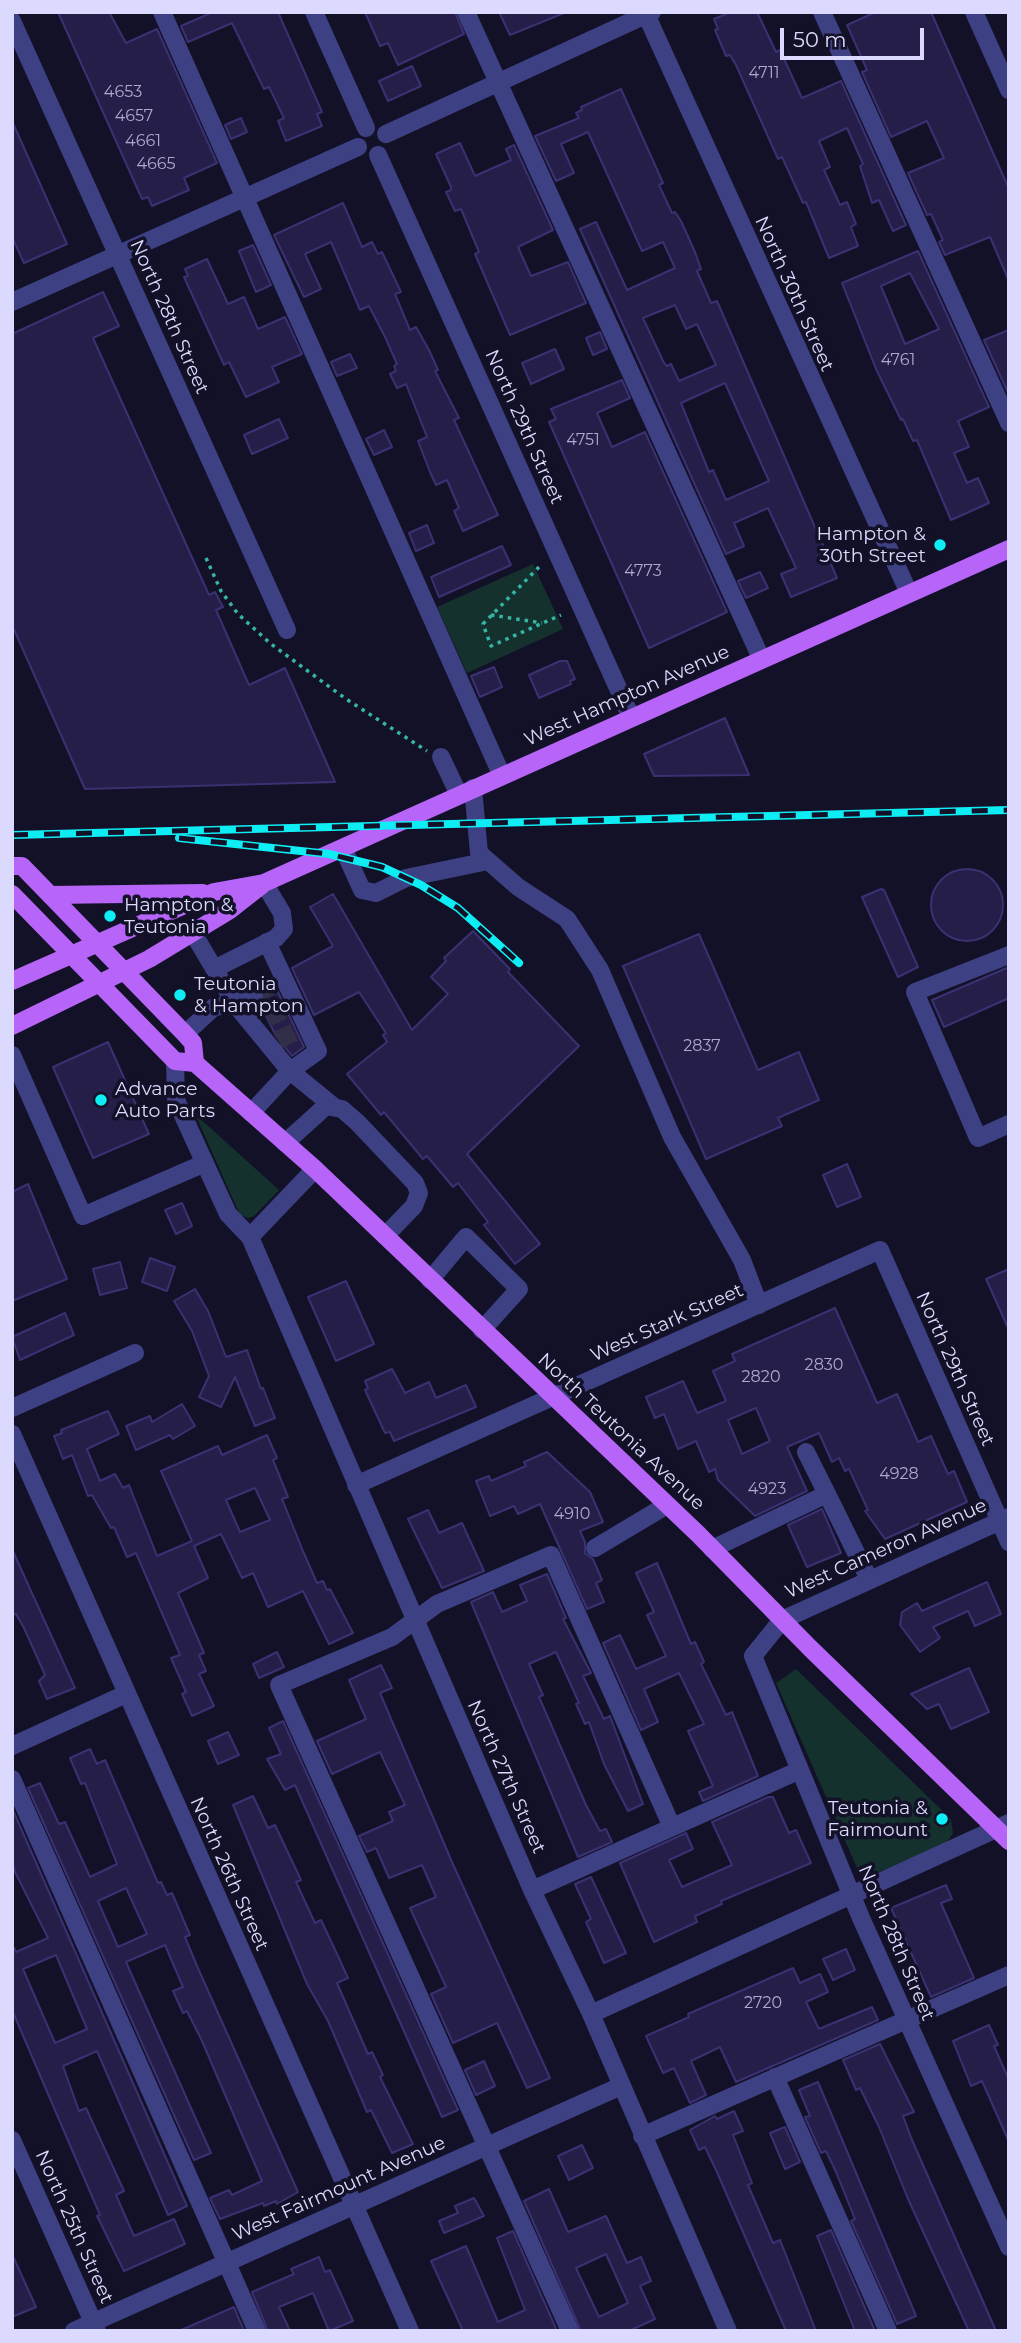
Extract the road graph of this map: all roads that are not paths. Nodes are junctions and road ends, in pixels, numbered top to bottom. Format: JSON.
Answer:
{"nodes":[{"id":1,"x":162,"y":12,"type":"edge"},
{"id":2,"x":314,"y":12,"type":"edge"},
{"id":3,"x":466,"y":12,"type":"edge"},
{"id":4,"x":822,"y":12,"type":"edge"},
{"id":5,"x":974,"y":12,"type":"edge"},
{"id":6,"x":648,"y":13,"type":"edge"},
{"id":7,"x":12,"y":21,"type":"edge"},
{"id":8,"x":498,"y":84,"type":"junction"},
{"id":9,"x":1009,"y":90,"type":"edge"},
{"id":10,"x":366,"y":128,"type":"junction"},
{"id":11,"x":386,"y":134,"type":"junction"},
{"id":12,"x":358,"y":147,"type":"junction"},
{"id":13,"x":378,"y":155,"type":"junction"},
{"id":14,"x":243,"y":199,"type":"junction"},
{"id":15,"x":118,"y":254,"type":"junction"},
{"id":16,"x":12,"y":302,"type":"edge"},
{"id":17,"x":1009,"y":423,"type":"edge"},
{"id":18,"x":1009,"y":549,"type":"edge"},
{"id":19,"x":908,"y":592,"type":"junction"},
{"id":20,"x":287,"y":630,"type":"dead end"},
{"id":21,"x":761,"y":658,"type":"junction"},
{"id":22,"x":631,"y":717,"type":"junction"},
{"id":23,"x":442,"y":760,"type":"road end"},
{"id":24,"x":502,"y":776,"type":"junction"},
{"id":25,"x":466,"y":792,"type":"junction"},
{"id":26,"x":343,"y":848,"type":"junction"},
{"id":27,"x":488,"y":861,"type":"junction"},
{"id":28,"x":12,"y":866,"type":"edge"},
{"id":29,"x":264,"y":883,"type":"junction"},
{"id":30,"x":214,"y":892,"type":"junction"},
{"id":31,"x":12,"y":894,"type":"edge"},
{"id":32,"x":50,"y":895,"type":"junction"},
{"id":33,"x":193,"y":933,"type":"junction"},
{"id":34,"x":267,"y":942,"type":"junction"},
{"id":35,"x":96,"y":943,"type":"junction"},
{"id":36,"x":70,"y":955,"type":"junction"},
{"id":37,"x":1009,"y":955,"type":"edge"},
{"id":38,"x":214,"y":969,"type":"junction"},
{"id":39,"x":125,"y":971,"type":"junction"},
{"id":40,"x":12,"y":981,"type":"edge"},
{"id":41,"x":99,"y":984,"type":"junction"},
{"id":42,"x":254,"y":995,"type":"tunnel mouth"},
{"id":43,"x":235,"y":1004,"type":"junction"},
{"id":44,"x":12,"y":1026,"type":"edge"},
{"id":45,"x":185,"y":1034,"type":"junction"},
{"id":46,"x":12,"y":1055,"type":"edge"},
{"id":47,"x":175,"y":1061,"type":"junction"},
{"id":48,"x":195,"y":1063,"type":"junction"},
{"id":49,"x":290,"y":1070,"type":"junction"},
{"id":50,"x":333,"y":1106,"type":"junction"},
{"id":51,"x":251,"y":1113,"type":"junction"},
{"id":52,"x":1009,"y":1124,"type":"edge"},
{"id":53,"x":285,"y":1143,"type":"junction"},
{"id":54,"x":205,"y":1163,"type":"junction"},
{"id":55,"x":315,"y":1169,"type":"junction"},
{"id":56,"x":385,"y":1236,"type":"junction"},
{"id":57,"x":250,"y":1237,"type":"junction"},
{"id":58,"x":880,"y":1250,"type":"joint"},
{"id":59,"x":430,"y":1280,"type":"junction"},
{"id":60,"x":759,"y":1305,"type":"junction"},
{"id":61,"x":482,"y":1330,"type":"junction"},
{"id":62,"x":135,"y":1353,"type":"dead end"},
{"id":63,"x":553,"y":1397,"type":"junction"},
{"id":64,"x":12,"y":1408,"type":"edge"},
{"id":65,"x":12,"y":1434,"type":"edge"},
{"id":66,"x":806,"y":1452,"type":"dead end"},
{"id":67,"x":356,"y":1485,"type":"junction"},
{"id":68,"x":827,"y":1494,"type":"junction"},
{"id":69,"x":667,"y":1505,"type":"junction"},
{"id":70,"x":1004,"y":1519,"type":"edge"},
{"id":71,"x":1009,"y":1542,"type":"edge"},
{"id":72,"x":595,"y":1548,"type":"dead end"},
{"id":73,"x":712,"y":1549,"type":"junction"},
{"id":74,"x":869,"y":1579,"type":"junction"},
{"id":75,"x":414,"y":1619,"type":"junction"},
{"id":76,"x":782,"y":1620,"type":"junction"},
{"id":77,"x":126,"y":1694,"type":"junction"},
{"id":78,"x":12,"y":1746,"type":"edge"},
{"id":79,"x":800,"y":1770,"type":"junction"},
{"id":80,"x":12,"y":1779,"type":"edge"},
{"id":81,"x":671,"y":1827,"type":"junction"},
{"id":82,"x":1005,"y":1831,"type":"edge"},
{"id":83,"x":532,"y":1890,"type":"junction"},
{"id":84,"x":852,"y":1896,"type":"junction"},
{"id":85,"x":1009,"y":1975,"type":"edge"},
{"id":86,"x":591,"y":2014,"type":"junction"},
{"id":87,"x":905,"y":2019,"type":"junction"},
{"id":88,"x":775,"y":2077,"type":"junction"},
{"id":89,"x":621,"y":2085,"type":"junction"},
{"id":90,"x":642,"y":2136,"type":"junction"},
{"id":91,"x":12,"y":2140,"type":"edge"},
{"id":92,"x":489,"y":2145,"type":"junction"},
{"id":93,"x":354,"y":2205,"type":"junction"},
{"id":94,"x":1009,"y":2247,"type":"edge"},
{"id":95,"x":227,"y":2263,"type":"junction"},
{"id":96,"x":95,"y":2327,"type":"edge"},
{"id":97,"x":74,"y":2331,"type":"edge"},
{"id":98,"x":257,"y":2331,"type":"edge"},
{"id":99,"x":410,"y":2331,"type":"edge"},
{"id":100,"x":570,"y":2331,"type":"edge"},
{"id":101,"x":728,"y":2331,"type":"edge"},
{"id":102,"x":888,"y":2331,"type":"edge"}],
"edges":[{"from":1,"to":14,"type":"street"},
{"from":2,"to":10,"type":"street"},
{"from":3,"to":8,"type":"street"},
{"from":4,"to":17,"type":"street"},
{"from":5,"to":9,"type":"street"},
{"from":6,"to":8,"type":"street"},
{"from":6,"to":19,"type":"street","name":"North 30th Street"},
{"from":7,"to":15,"type":"street","name":"North 28th Street"},
{"from":8,"to":11,"type":"street"},
{"from":8,"to":21,"type":"street"},
{"from":10,"to":11,"type":"street"},
{"from":10,"to":12,"type":"street"},
{"from":11,"to":13,"type":"street"},
{"from":12,"to":13,"type":"street"},
{"from":12,"to":14,"type":"street"},
{"from":13,"to":22,"type":"street","name":"North 29th Street"},
{"from":14,"to":15,"type":"street"},
{"from":14,"to":24,"type":"street"},
{"from":15,"to":16,"type":"street"},
{"from":15,"to":20,"type":"street","name":"North 28th Street"},
{"from":18,"to":19,"type":"main road","name":"West Hampton Avenue"},
{"from":19,"to":21,"type":"main road","name":"West Hampton Avenue"},
{"from":21,"to":22,"type":"main road","name":"West Hampton Avenue"},
{"from":22,"to":24,"type":"main road","name":"West Hampton Avenue"},
{"from":23,"to":25,"type":"street"},
{"from":24,"to":25,"type":"main road","name":"West Hampton Avenue"},
{"from":25,"to":26,"type":"main road","name":"West Hampton Avenue"},
{"from":25,"to":27,"type":"street"},
{"from":26,"to":27,"type":"street"},
{"from":26,"to":29,"type":"main road","name":"West Hampton Avenue"},
{"from":27,"to":60,"type":"street"},
{"from":28,"to":32,"type":"main road","name":"North Teutonia Avenue"},
{"from":29,"to":30,"type":"main road","name":"West Hampton Avenue"},
{"from":29,"to":33,"type":"main road","name":"West Hampton Avenue"},
{"from":29,"to":34,"type":"street"},
{"from":30,"to":32,"type":"main road"},
{"from":30,"to":35,"type":"main road","name":"West Hampton Avenue"},
{"from":31,"to":36,"type":"main road"},
{"from":32,"to":35,"type":"main road","name":"North Teutonia Avenue"},
{"from":33,"to":38,"type":"street"},
{"from":33,"to":39,"type":"main road","name":"West Hampton Avenue"},
{"from":34,"to":38,"type":"street"},
{"from":34,"to":49,"type":"street"},
{"from":35,"to":36,"type":"main road","name":"West Hampton Avenue"},
{"from":35,"to":39,"type":"main road","name":"North Teutonia Avenue"},
{"from":36,"to":40,"type":"main road","name":"West Hampton Avenue"},
{"from":36,"to":41,"type":"main road"},
{"from":37,"to":52,"type":"street"},
{"from":38,"to":43,"type":"street"},
{"from":39,"to":41,"type":"main road","name":"West Hampton Avenue"},
{"from":39,"to":45,"type":"main road","name":"North Teutonia Avenue"},
{"from":41,"to":44,"type":"main road","name":"West Hampton Avenue"},
{"from":41,"to":47,"type":"main road"},
{"from":42,"to":43,"type":"street"},
{"from":43,"to":45,"type":"street"},
{"from":43,"to":49,"type":"street"},
{"from":45,"to":48,"type":"main road","name":"North Teutonia Avenue"},
{"from":46,"to":54,"type":"street"},
{"from":47,"to":48,"type":"main road"},
{"from":47,"to":54,"type":"street","name":"North 27th Street"},
{"from":48,"to":51,"type":"main road","name":"North Teutonia Avenue"},
{"from":49,"to":50,"type":"street"},
{"from":49,"to":51,"type":"street"},
{"from":50,"to":53,"type":"street"},
{"from":50,"to":56,"type":"street"},
{"from":51,"to":53,"type":"main road","name":"North Teutonia Avenue"},
{"from":53,"to":55,"type":"main road","name":"North Teutonia Avenue"},
{"from":54,"to":57,"type":"street","name":"North 27th Street"},
{"from":55,"to":56,"type":"main road","name":"North Teutonia Avenue"},
{"from":55,"to":57,"type":"street"},
{"from":56,"to":59,"type":"main road","name":"North Teutonia Avenue"},
{"from":57,"to":67,"type":"street","name":"North 27th Street"},
{"from":58,"to":60,"type":"street","name":"West Stark Street"},
{"from":58,"to":70,"type":"street","name":"North 29th Street"},
{"from":59,"to":61,"type":"main road","name":"North Teutonia Avenue"},
{"from":59,"to":61,"type":"street"},
{"from":60,"to":63,"type":"street","name":"West Stark Street"},
{"from":61,"to":63,"type":"main road","name":"North Teutonia Avenue"},
{"from":62,"to":64,"type":"street"},
{"from":63,"to":67,"type":"street","name":"West Stark Street"},
{"from":63,"to":69,"type":"main road","name":"North Teutonia Avenue"},
{"from":65,"to":77,"type":"street","name":"North 26th Street"},
{"from":66,"to":68,"type":"street"},
{"from":67,"to":75,"type":"street","name":"North 27th Street"},
{"from":68,"to":73,"type":"street"},
{"from":68,"to":74,"type":"street"},
{"from":69,"to":72,"type":"street"},
{"from":69,"to":73,"type":"main road","name":"North Teutonia Avenue"},
{"from":70,"to":71,"type":"street","name":"North 29th Street"},
{"from":70,"to":74,"type":"street","name":"West Cameron Avenue"},
{"from":73,"to":76,"type":"main road","name":"North Teutonia Avenue"},
{"from":74,"to":76,"type":"street","name":"West Cameron Avenue"},
{"from":75,"to":81,"type":"street"},
{"from":75,"to":83,"type":"street","name":"North 27th Street"},
{"from":75,"to":92,"type":"street"},
{"from":76,"to":79,"type":"street","name":"North 28th Street"},
{"from":76,"to":82,"type":"main road","name":"North Teutonia Avenue"},
{"from":77,"to":78,"type":"street"},
{"from":77,"to":93,"type":"street","name":"North 26th Street"},
{"from":79,"to":81,"type":"street"},
{"from":79,"to":84,"type":"street","name":"North 28th Street"},
{"from":80,"to":95,"type":"street"},
{"from":81,"to":83,"type":"street"},
{"from":82,"to":84,"type":"street"},
{"from":83,"to":86,"type":"street","name":"North 27th Street"},
{"from":84,"to":86,"type":"street"},
{"from":84,"to":87,"type":"street","name":"North 28th Street"},
{"from":85,"to":87,"type":"street"},
{"from":86,"to":89,"type":"street","name":"North 27th Street"},
{"from":87,"to":88,"type":"street"},
{"from":87,"to":94,"type":"street","name":"North 28th Street"},
{"from":88,"to":90,"type":"street"},
{"from":88,"to":102,"type":"street"},
{"from":89,"to":90,"type":"street","name":"North 27th Street"},
{"from":89,"to":92,"type":"street","name":"West Fairmount Avenue"},
{"from":90,"to":101,"type":"street","name":"North 27th Street"},
{"from":91,"to":96,"type":"street","name":"North 25th Street"},
{"from":92,"to":93,"type":"street","name":"West Fairmount Avenue"},
{"from":92,"to":100,"type":"street"},
{"from":93,"to":95,"type":"street","name":"West Fairmount Avenue"},
{"from":93,"to":99,"type":"street","name":"North 26th Street"},
{"from":95,"to":96,"type":"street","name":"West Fairmount Avenue"},
{"from":95,"to":98,"type":"street"},
{"from":96,"to":97,"type":"street","name":"West Fairmount Avenue"}]}
